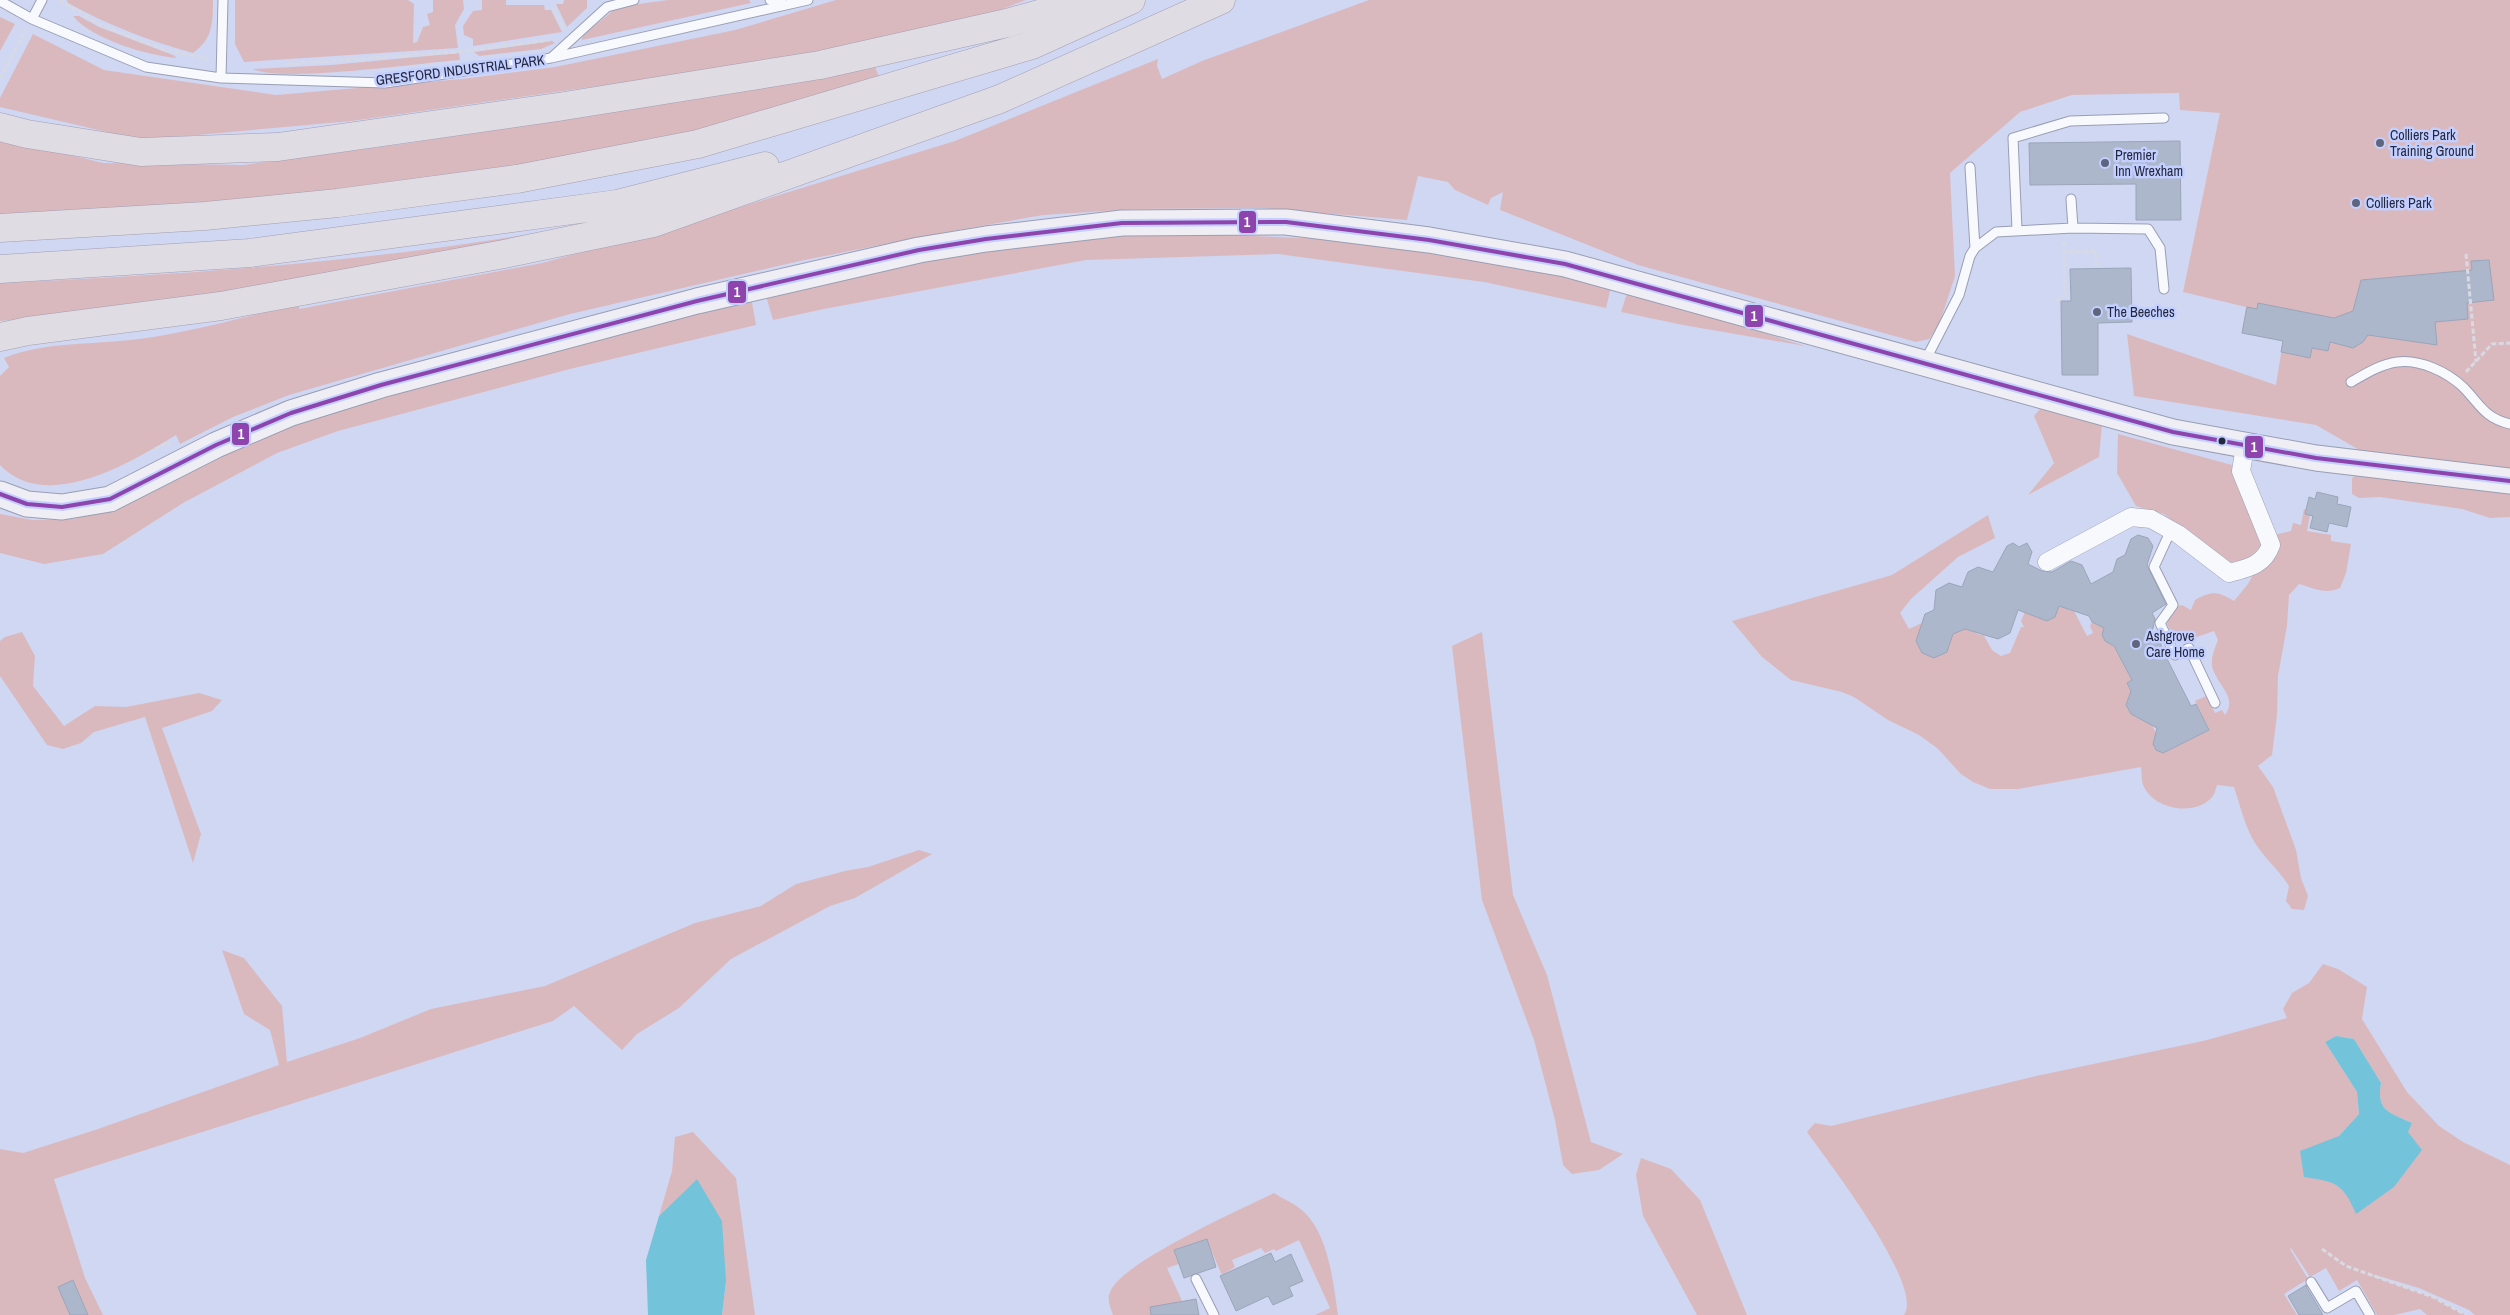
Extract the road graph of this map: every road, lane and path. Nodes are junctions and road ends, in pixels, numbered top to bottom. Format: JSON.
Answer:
{"nodes":[{"id":1,"x":42,"y":0,"type":"edge"},
{"id":2,"x":59,"y":0,"type":"edge"},
{"id":3,"x":222,"y":0,"type":"edge"},
{"id":4,"x":634,"y":0,"type":"edge"},
{"id":5,"x":770,"y":0,"type":"edge"},
{"id":6,"x":808,"y":0,"type":"edge"},
{"id":7,"x":1089,"y":0,"type":"edge"},
{"id":8,"x":1131,"y":0,"type":"edge"},
{"id":9,"x":1221,"y":0,"type":"edge"},
{"id":10,"x":0,"y":1,"type":"edge"},
{"id":11,"x":787,"y":6,"type":"junction"},
{"id":12,"x":554,"y":8,"type":"dead end"},
{"id":13,"x":32,"y":19,"type":"junction"},
{"id":14,"x":572,"y":26,"type":"dead end"},
{"id":15,"x":565,"y":32,"type":"junction"},
{"id":16,"x":561,"y":35,"type":"dead end"},
{"id":17,"x":556,"y":39,"type":"dead end"},
{"id":18,"x":551,"y":58,"type":"junction"},
{"id":19,"x":221,"y":63,"type":"junction"},
{"id":20,"x":276,"y":65,"type":"dead end"},
{"id":21,"x":0,"y":78,"type":"edge"},
{"id":22,"x":221,"y":78,"type":"junction"},
{"id":23,"x":2164,"y":118,"type":"dead end"},
{"id":24,"x":0,"y":127,"type":"edge"},
{"id":25,"x":911,"y":129,"type":"junction"},
{"id":26,"x":1970,"y":167,"type":"dead end"},
{"id":27,"x":2071,"y":199,"type":"dead end"},
{"id":28,"x":10,"y":228,"type":"edge"},
{"id":29,"x":2073,"y":228,"type":"junction"},
{"id":30,"x":2017,"y":230,"type":"junction"},
{"id":31,"x":2064,"y":239,"type":"dead end"},
{"id":32,"x":1975,"y":248,"type":"junction"},
{"id":33,"x":2064,"y":252,"type":"junction"},
{"id":34,"x":2466,"y":254,"type":"dead end"},
{"id":35,"x":2096,"y":268,"type":"dead end"},
{"id":36,"x":12,"y":269,"type":"edge"},
{"id":37,"x":2164,"y":289,"type":"dead end"},
{"id":38,"x":2056,"y":301,"type":"dead end"},
{"id":39,"x":0,"y":337,"type":"edge"},
{"id":40,"x":2510,"y":343,"type":"edge"},
{"id":41,"x":2476,"y":362,"type":"junction"},
{"id":42,"x":1924,"y":363,"type":"junction"},
{"id":43,"x":2351,"y":382,"type":"dead end"},
{"id":44,"x":2457,"y":382,"type":"junction"},
{"id":45,"x":2510,"y":424,"type":"edge"},
{"id":46,"x":2245,"y":447,"type":"junction"},
{"id":47,"x":151,"y":451,"type":"dead end"},
{"id":48,"x":180,"y":464,"type":"junction"},
{"id":49,"x":2510,"y":481,"type":"edge"},
{"id":50,"x":0,"y":494,"type":"edge"},
{"id":51,"x":2171,"y":530,"type":"junction"},
{"id":52,"x":2047,"y":562,"type":"dead end"},
{"id":53,"x":2215,"y":703,"type":"dead end"},
{"id":54,"x":2322,"y":1248,"type":"dead end"},
{"id":55,"x":1196,"y":1279,"type":"dead end"},
{"id":56,"x":2311,"y":1282,"type":"dead end"},
{"id":57,"x":1214,"y":1315,"type":"edge"},
{"id":58,"x":2370,"y":1315,"type":"edge"},
{"id":59,"x":2466,"y":1315,"type":"edge"}],
"edges":[{"from":1,"to":13,"type":"lane"},
{"from":2,"to":19,"type":"path"},
{"from":3,"to":19,"type":"lane"},
{"from":4,"to":18,"type":"lane"},
{"from":5,"to":11,"type":"lane"},
{"from":6,"to":11,"type":"lane","name":"GRESFORD INDUSTRIAL PARK"},
{"from":7,"to":24,"type":"highway"},
{"from":8,"to":28,"type":"highway"},
{"from":9,"to":25,"type":"highway"},
{"from":10,"to":13,"type":"lane","name":"GRESFORD INDUSTRIAL PARK"},
{"from":11,"to":18,"type":"lane","name":"GRESFORD INDUSTRIAL PARK"},
{"from":12,"to":15,"type":"path"},
{"from":13,"to":21,"type":"path"},
{"from":13,"to":22,"type":"lane","name":"GRESFORD INDUSTRIAL PARK"},
{"from":14,"to":15,"type":"path"},
{"from":15,"to":16,"type":"path"},
{"from":17,"to":20,"type":"path"},
{"from":18,"to":22,"type":"lane","name":"GRESFORD INDUSTRIAL PARK"},
{"from":19,"to":22,"type":"lane"},
{"from":23,"to":30,"type":"lane"},
{"from":25,"to":36,"type":"highway"},
{"from":25,"to":39,"type":"highway"},
{"from":26,"to":32,"type":"lane"},
{"from":27,"to":29,"type":"lane"},
{"from":29,"to":30,"type":"lane"},
{"from":29,"to":37,"type":"lane"},
{"from":30,"to":32,"type":"lane"},
{"from":31,"to":33,"type":"path"},
{"from":32,"to":42,"type":"lane"},
{"from":33,"to":35,"type":"path"},
{"from":33,"to":38,"type":"path"},
{"from":34,"to":41,"type":"path"},
{"from":40,"to":41,"type":"path"},
{"from":41,"to":44,"type":"path"},
{"from":42,"to":46,"type":"main road"},
{"from":42,"to":48,"type":"main road"},
{"from":43,"to":44,"type":"lane"},
{"from":44,"to":45,"type":"lane"},
{"from":46,"to":49,"type":"main road"},
{"from":46,"to":51,"type":"street"},
{"from":47,"to":48,"type":"path"},
{"from":48,"to":50,"type":"main road"},
{"from":51,"to":52,"type":"street"},
{"from":51,"to":53,"type":"lane"},
{"from":54,"to":59,"type":"path"},
{"from":55,"to":57,"type":"lane"},
{"from":56,"to":58,"type":"lane"}]}
